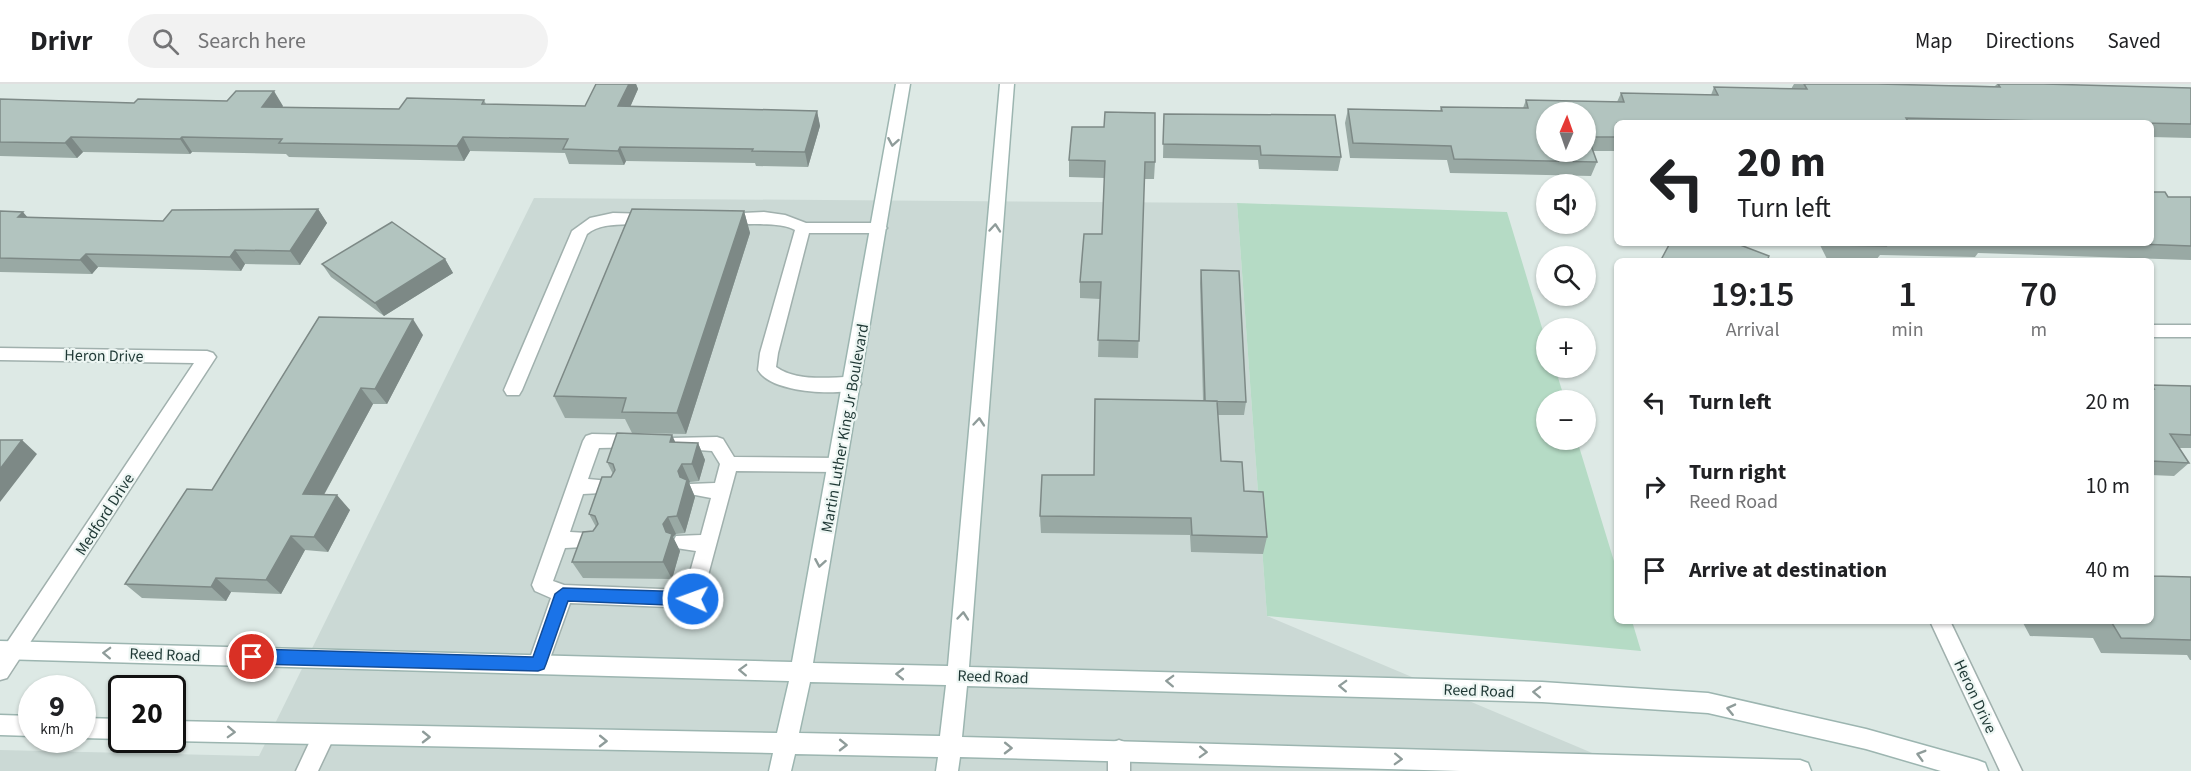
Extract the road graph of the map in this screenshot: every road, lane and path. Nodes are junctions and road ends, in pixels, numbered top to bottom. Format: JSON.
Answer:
{"nodes":[{"id":1,"x":903,"y":84,"type":"edge"},
{"id":2,"x":1007,"y":84,"type":"edge"},
{"id":3,"x":666,"y":219,"type":"edge"},
{"id":4,"x":702,"y":219,"type":"edge"},
{"id":5,"x":803,"y":228,"type":"junction"},
{"id":6,"x":879,"y":228,"type":"junction"},
{"id":7,"x":2154,"y":331,"type":"edge"},
{"id":8,"x":2191,"y":331,"type":"edge"},
{"id":9,"x":0,"y":354,"type":"edge"},
{"id":10,"x":207,"y":357,"type":"joint"},
{"id":11,"x":852,"y":384,"type":"junction"},
{"id":12,"x":513,"y":390,"type":"dead end"},
{"id":13,"x":729,"y":464,"type":"junction"},
{"id":14,"x":837,"y":465,"type":"junction"},
{"id":15,"x":576,"y":486,"type":"junction"},
{"id":16,"x":613,"y":487,"type":"edge"},
{"id":17,"x":697,"y":489,"type":"dead end"},
{"id":18,"x":722,"y":491,"type":"junction"},
{"id":19,"x":558,"y":540,"type":"junction"},
{"id":20,"x":596,"y":540,"type":"edge"},
{"id":21,"x":682,"y":542,"type":"dead end"},
{"id":22,"x":708,"y":543,"type":"junction"},
{"id":23,"x":563,"y":594,"type":"junction"},
{"id":24,"x":1941,"y":624,"type":"edge"},
{"id":25,"x":7,"y":650,"type":"edge"},
{"id":26,"x":538,"y":664,"type":"junction"},
{"id":27,"x":0,"y":671,"type":"edge"},
{"id":28,"x":801,"y":672,"type":"junction"},
{"id":29,"x":958,"y":675,"type":"junction"},
{"id":30,"x":0,"y":725,"type":"edge"},
{"id":31,"x":18,"y":726,"type":"edge"},
{"id":32,"x":186,"y":730,"type":"edge"},
{"id":33,"x":324,"y":735,"type":"junction"},
{"id":34,"x":784,"y":744,"type":"junction"},
{"id":35,"x":950,"y":747,"type":"junction"},
{"id":36,"x":1119,"y":760,"type":"edge"},
{"id":37,"x":307,"y":771,"type":"edge"},
{"id":38,"x":780,"y":771,"type":"edge"},
{"id":39,"x":947,"y":771,"type":"edge"},
{"id":40,"x":1800,"y":771,"type":"edge"},
{"id":41,"x":1977,"y":771,"type":"edge"},
{"id":42,"x":2011,"y":771,"type":"edge"}],
"edges":[{"from":1,"to":6,"type":"street","name":"Martin Luther King Jr Boulevard","one_way":true},
{"from":29,"to":2,"type":"street","one_way":true},
{"from":3,"to":12,"type":"street"},
{"from":4,"to":5,"type":"street"},
{"from":5,"to":6,"type":"street"},
{"from":5,"to":11,"type":"street"},
{"from":6,"to":11,"type":"street","name":"Martin Luther King Jr Boulevard"},
{"from":7,"to":8,"type":"street"},
{"from":9,"to":10,"type":"street","name":"Heron Drive"},
{"from":10,"to":25,"type":"street","name":"Medford Drive"},
{"from":11,"to":14,"type":"street","name":"Martin Luther King Jr Boulevard"},
{"from":13,"to":14,"type":"street"},
{"from":13,"to":15,"type":"street"},
{"from":13,"to":18,"type":"street"},
{"from":14,"to":28,"type":"street","name":"Martin Luther King Jr Boulevard","one_way":true},
{"from":15,"to":16,"type":"street"},
{"from":15,"to":19,"type":"street"},
{"from":17,"to":18,"type":"street"},
{"from":18,"to":22,"type":"street"},
{"from":19,"to":20,"type":"street"},
{"from":19,"to":23,"type":"street"},
{"from":21,"to":22,"type":"street"},
{"from":22,"to":23,"type":"street"},
{"from":23,"to":26,"type":"street"},
{"from":24,"to":42,"type":"street","name":"Heron Drive"},
{"from":26,"to":25,"type":"street","name":"Reed Road","one_way":true},
{"from":25,"to":27,"type":"street","name":"Medford Drive"},
{"from":28,"to":26,"type":"street","name":"Reed Road","one_way":true},
{"from":29,"to":28,"type":"street","name":"Reed Road","one_way":true},
{"from":28,"to":34,"type":"street","name":"Martin Luther King Jr Boulevard"},
{"from":29,"to":35,"type":"street"},
{"from":41,"to":29,"type":"street","name":"Reed Road","one_way":true},
{"from":30,"to":31,"type":"street"},
{"from":32,"to":33,"type":"street","one_way":true},
{"from":33,"to":34,"type":"street","one_way":true},
{"from":33,"to":37,"type":"street"},
{"from":34,"to":35,"type":"street","one_way":true},
{"from":34,"to":38,"type":"street","name":"Martin Luther King Jr Boulevard"},
{"from":35,"to":36,"type":"street","one_way":true},
{"from":35,"to":39,"type":"street"},
{"from":36,"to":40,"type":"street","one_way":true}]}
